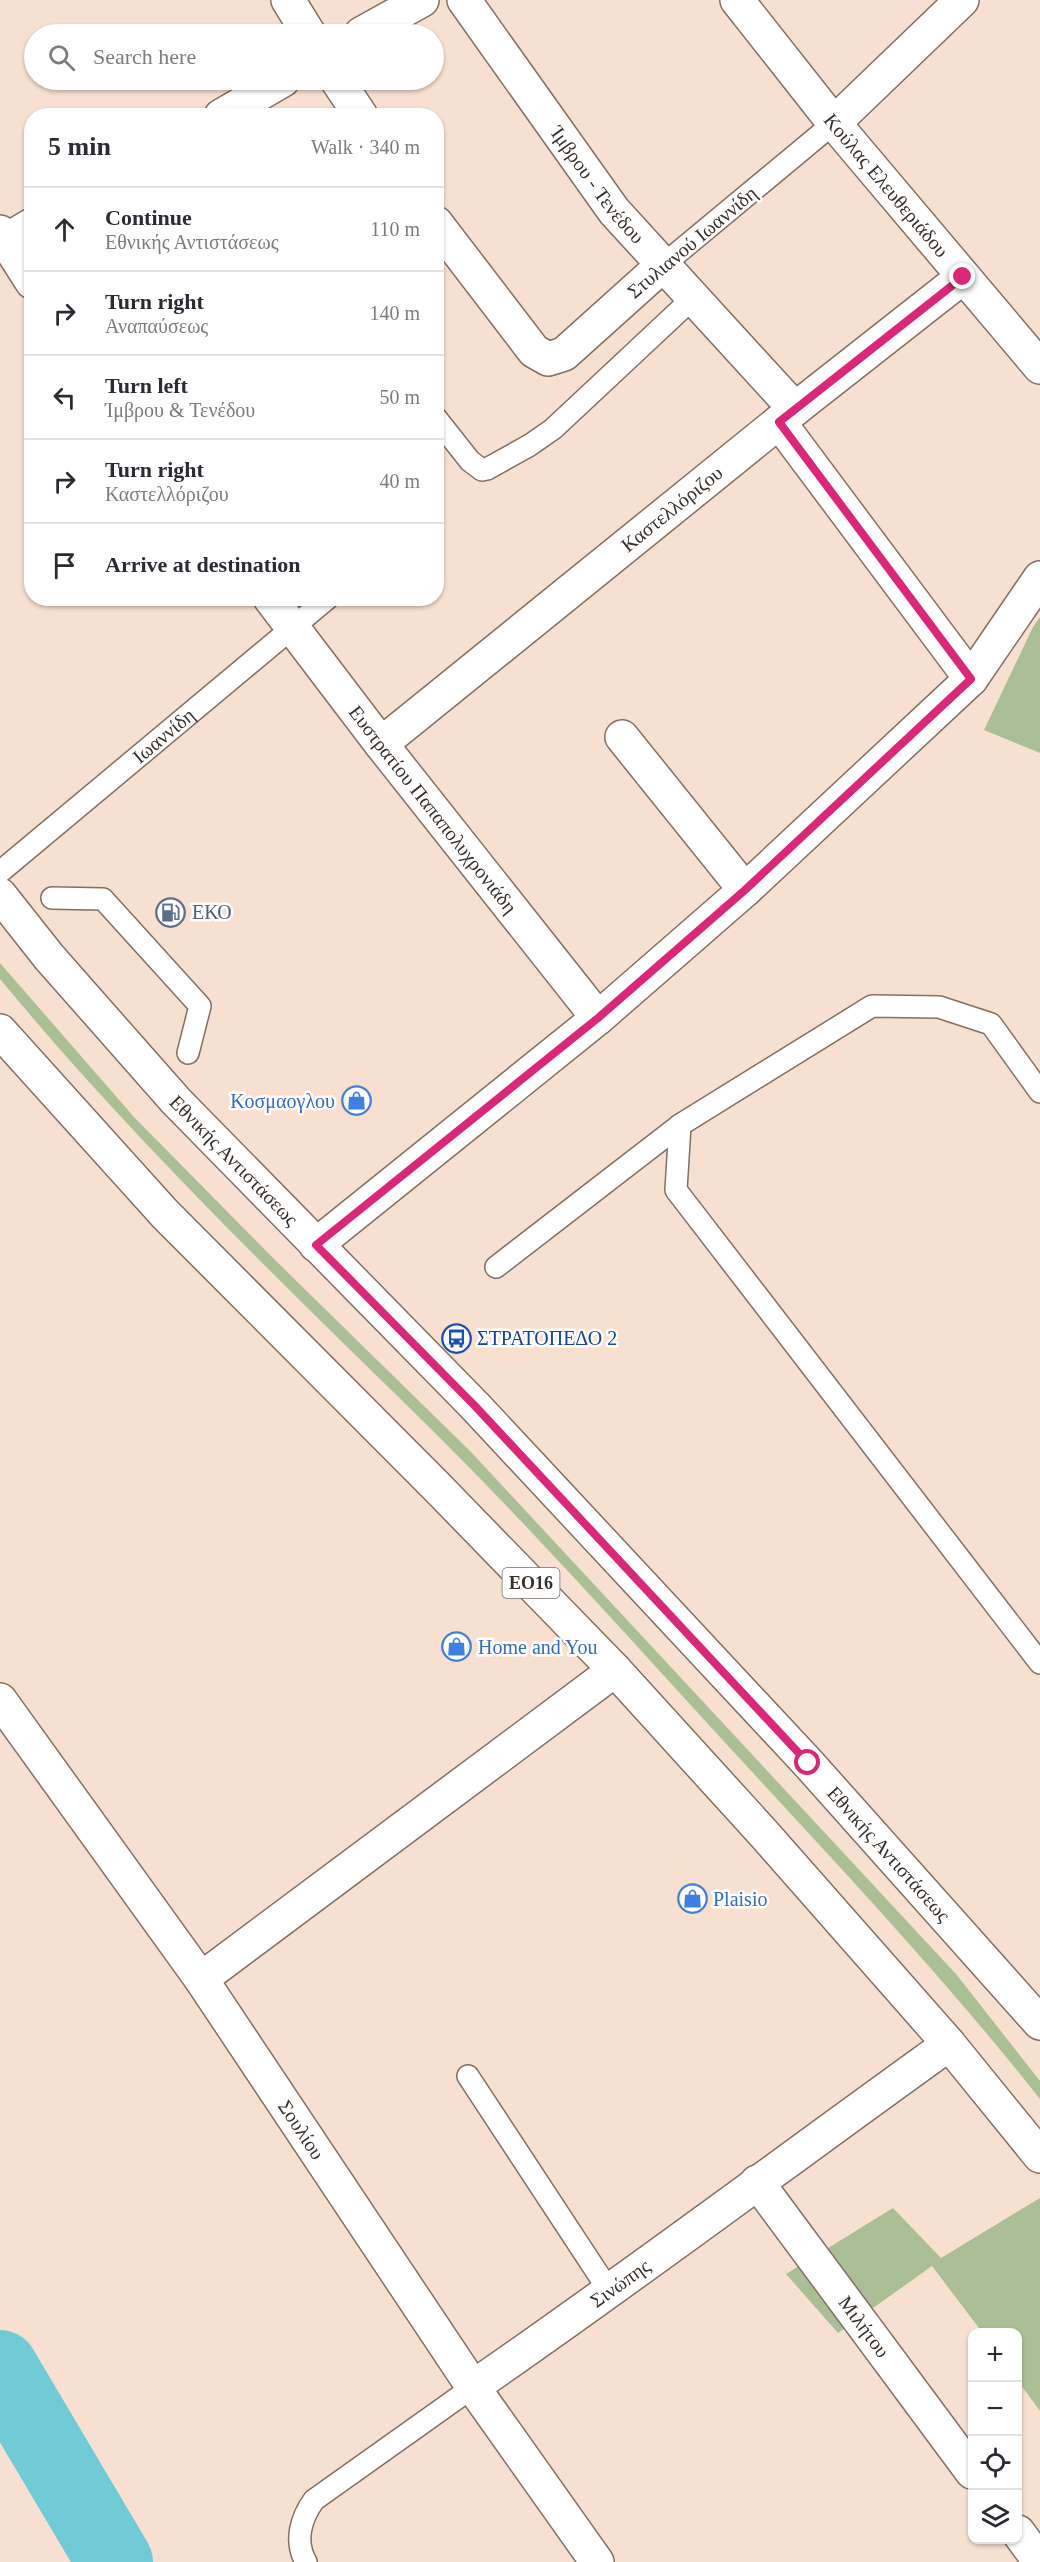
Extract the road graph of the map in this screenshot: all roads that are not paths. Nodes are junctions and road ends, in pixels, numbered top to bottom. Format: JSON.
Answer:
{"nodes":[{"id":1,"x":288,"y":0,"type":"edge"},
{"id":2,"x":422,"y":0,"type":"edge"},
{"id":3,"x":465,"y":0,"type":"edge"},
{"id":4,"x":737,"y":0,"type":"edge"},
{"id":5,"x":962,"y":0,"type":"edge"},
{"id":6,"x":303,"y":24,"type":"edge"},
{"id":7,"x":379,"y":24,"type":"edge"},
{"id":8,"x":266,"y":90,"type":"edge"},
{"id":9,"x":344,"y":90,"type":"edge"},
{"id":10,"x":235,"y":108,"type":"edge"},
{"id":11,"x":356,"y":108,"type":"edge"},
{"id":12,"x":834,"y":123,"type":"junction"},
{"id":13,"x":444,"y":233,"type":"edge"},
{"id":14,"x":9,"y":236,"type":"edge"},
{"id":15,"x":663,"y":265,"type":"junction"},
{"id":16,"x":24,"y":266,"type":"edge"},
{"id":17,"x":963,"y":277,"type":"junction"},
{"id":18,"x":693,"y":298,"type":"junction"},
{"id":19,"x":1040,"y":367,"type":"edge"},
{"id":20,"x":787,"y":416,"type":"junction"},
{"id":21,"x":444,"y":428,"type":"edge"},
{"id":22,"x":1040,"y":578,"type":"edge"},
{"id":23,"x":276,"y":606,"type":"edge"},
{"id":24,"x":319,"y":606,"type":"edge"},
{"id":25,"x":293,"y":628,"type":"junction"},
{"id":26,"x":971,"y":679,"type":"junction"},
{"id":27,"x":622,"y":737,"type":"dead end"},
{"id":28,"x":381,"y":744,"type":"junction"},
{"id":29,"x":0,"y":872,"type":"edge"},
{"id":30,"x":745,"y":890,"type":"junction"},
{"id":31,"x":0,"y":895,"type":"edge"},
{"id":32,"x":52,"y":898,"type":"dead end"},
{"id":33,"x":598,"y":1018,"type":"junction"},
{"id":34,"x":0,"y":1031,"type":"edge"},
{"id":35,"x":188,"y":1053,"type":"dead end"},
{"id":36,"x":1040,"y":1092,"type":"edge"},
{"id":37,"x":680,"y":1125,"type":"junction"},
{"id":38,"x":316,"y":1245,"type":"junction"},
{"id":39,"x":496,"y":1267,"type":"dead end"},
{"id":40,"x":1040,"y":1663,"type":"edge"},
{"id":41,"x":615,"y":1670,"type":"junction"},
{"id":42,"x":0,"y":1700,"type":"edge"},
{"id":43,"x":201,"y":1979,"type":"junction"},
{"id":44,"x":1040,"y":2023,"type":"edge"},
{"id":45,"x":949,"y":2044,"type":"junction"},
{"id":46,"x":468,"y":2076,"type":"dead end"},
{"id":47,"x":1040,"y":2156,"type":"edge"},
{"id":48,"x":758,"y":2182,"type":"junction"},
{"id":49,"x":610,"y":2292,"type":"junction"},
{"id":50,"x":473,"y":2386,"type":"junction"},
{"id":51,"x":968,"y":2467,"type":"edge"},
{"id":52,"x":1022,"y":2539,"type":"edge"},
{"id":53,"x":306,"y":2562,"type":"edge"},
{"id":54,"x":597,"y":2562,"type":"edge"},
{"id":55,"x":1040,"y":2562,"type":"edge"}],
"edges":[{"from":1,"to":6,"type":"street"},
{"from":2,"to":7,"type":"street"},
{"from":3,"to":15,"type":"street","name":"Ίμβρου - Τενέδου"},
{"from":4,"to":12,"type":"street","name":"Κούλας Ελευθεριάδου"},
{"from":5,"to":12,"type":"street","name":"Στυλιανού Ιωαννίδη"},
{"from":8,"to":10,"type":"street"},
{"from":9,"to":11,"type":"street"},
{"from":12,"to":15,"type":"lane","name":"Στυλιανού Ιωαννίδη"},
{"from":12,"to":17,"type":"street","name":"Κούλας Ελευθεριάδου"},
{"from":13,"to":15,"type":"street","name":"Στυλιανού Ιωαννίδη"},
{"from":14,"to":16,"type":"street"},
{"from":15,"to":18,"type":"street","name":"Ίμβρου - Τενέδου"},
{"from":17,"to":19,"type":"street","name":"Κούλας Ελευθεριάδου"},
{"from":17,"to":20,"type":"street","name":"Καστελλόριζου"},
{"from":18,"to":20,"type":"street","name":"Ίμβρου - Τενέδου"},
{"from":18,"to":21,"type":"lane"},
{"from":20,"to":26,"type":"street","name":"Ίμβρου - Τενέδου"},
{"from":20,"to":28,"type":"street","name":"Καστελλόριζου"},
{"from":22,"to":26,"type":"street"},
{"from":23,"to":25,"type":"street","name":"Ευστρατίου Παπαπολυχρονιάδη"},
{"from":24,"to":25,"type":"lane","name":"Ιωαννίδη"},
{"from":25,"to":28,"type":"street","name":"Ευστρατίου Παπαπολυχρονιάδη"},
{"from":25,"to":29,"type":"lane","name":"Ιωαννίδη"},
{"from":26,"to":30,"type":"street"},
{"from":27,"to":30,"type":"street"},
{"from":28,"to":33,"type":"street","name":"Ευστρατίου Παπαπολυχρονιάδη"},
{"from":30,"to":33,"type":"street"},
{"from":31,"to":38,"type":"street","name":"Εθνικής Αντιστάσεως"},
{"from":32,"to":35,"type":"lane"},
{"from":33,"to":38,"type":"street"},
{"from":34,"to":41,"type":"street","number":"ΕΟ16"},
{"from":36,"to":37,"type":"lane"},
{"from":37,"to":39,"type":"lane"},
{"from":37,"to":40,"type":"lane"},
{"from":38,"to":44,"type":"street","name":"Εθνικής Αντιστάσεως"},
{"from":41,"to":43,"type":"street"},
{"from":41,"to":45,"type":"street","number":"ΕΟ16"},
{"from":42,"to":43,"type":"street","name":"Σουλίου"},
{"from":43,"to":50,"type":"street","name":"Σουλίου"},
{"from":45,"to":47,"type":"street","number":"ΕΟ16"},
{"from":45,"to":48,"type":"street","name":"Σινώπης"},
{"from":46,"to":49,"type":"lane"},
{"from":48,"to":49,"type":"street","name":"Σινώπης"},
{"from":48,"to":51,"type":"street","name":"Μιλήτου"},
{"from":49,"to":50,"type":"street","name":"Σινώπης"},
{"from":50,"to":53,"type":"lane","name":"Σινώπης"},
{"from":50,"to":54,"type":"street","name":"Σουλίου"},
{"from":52,"to":55,"type":"street"}]}
